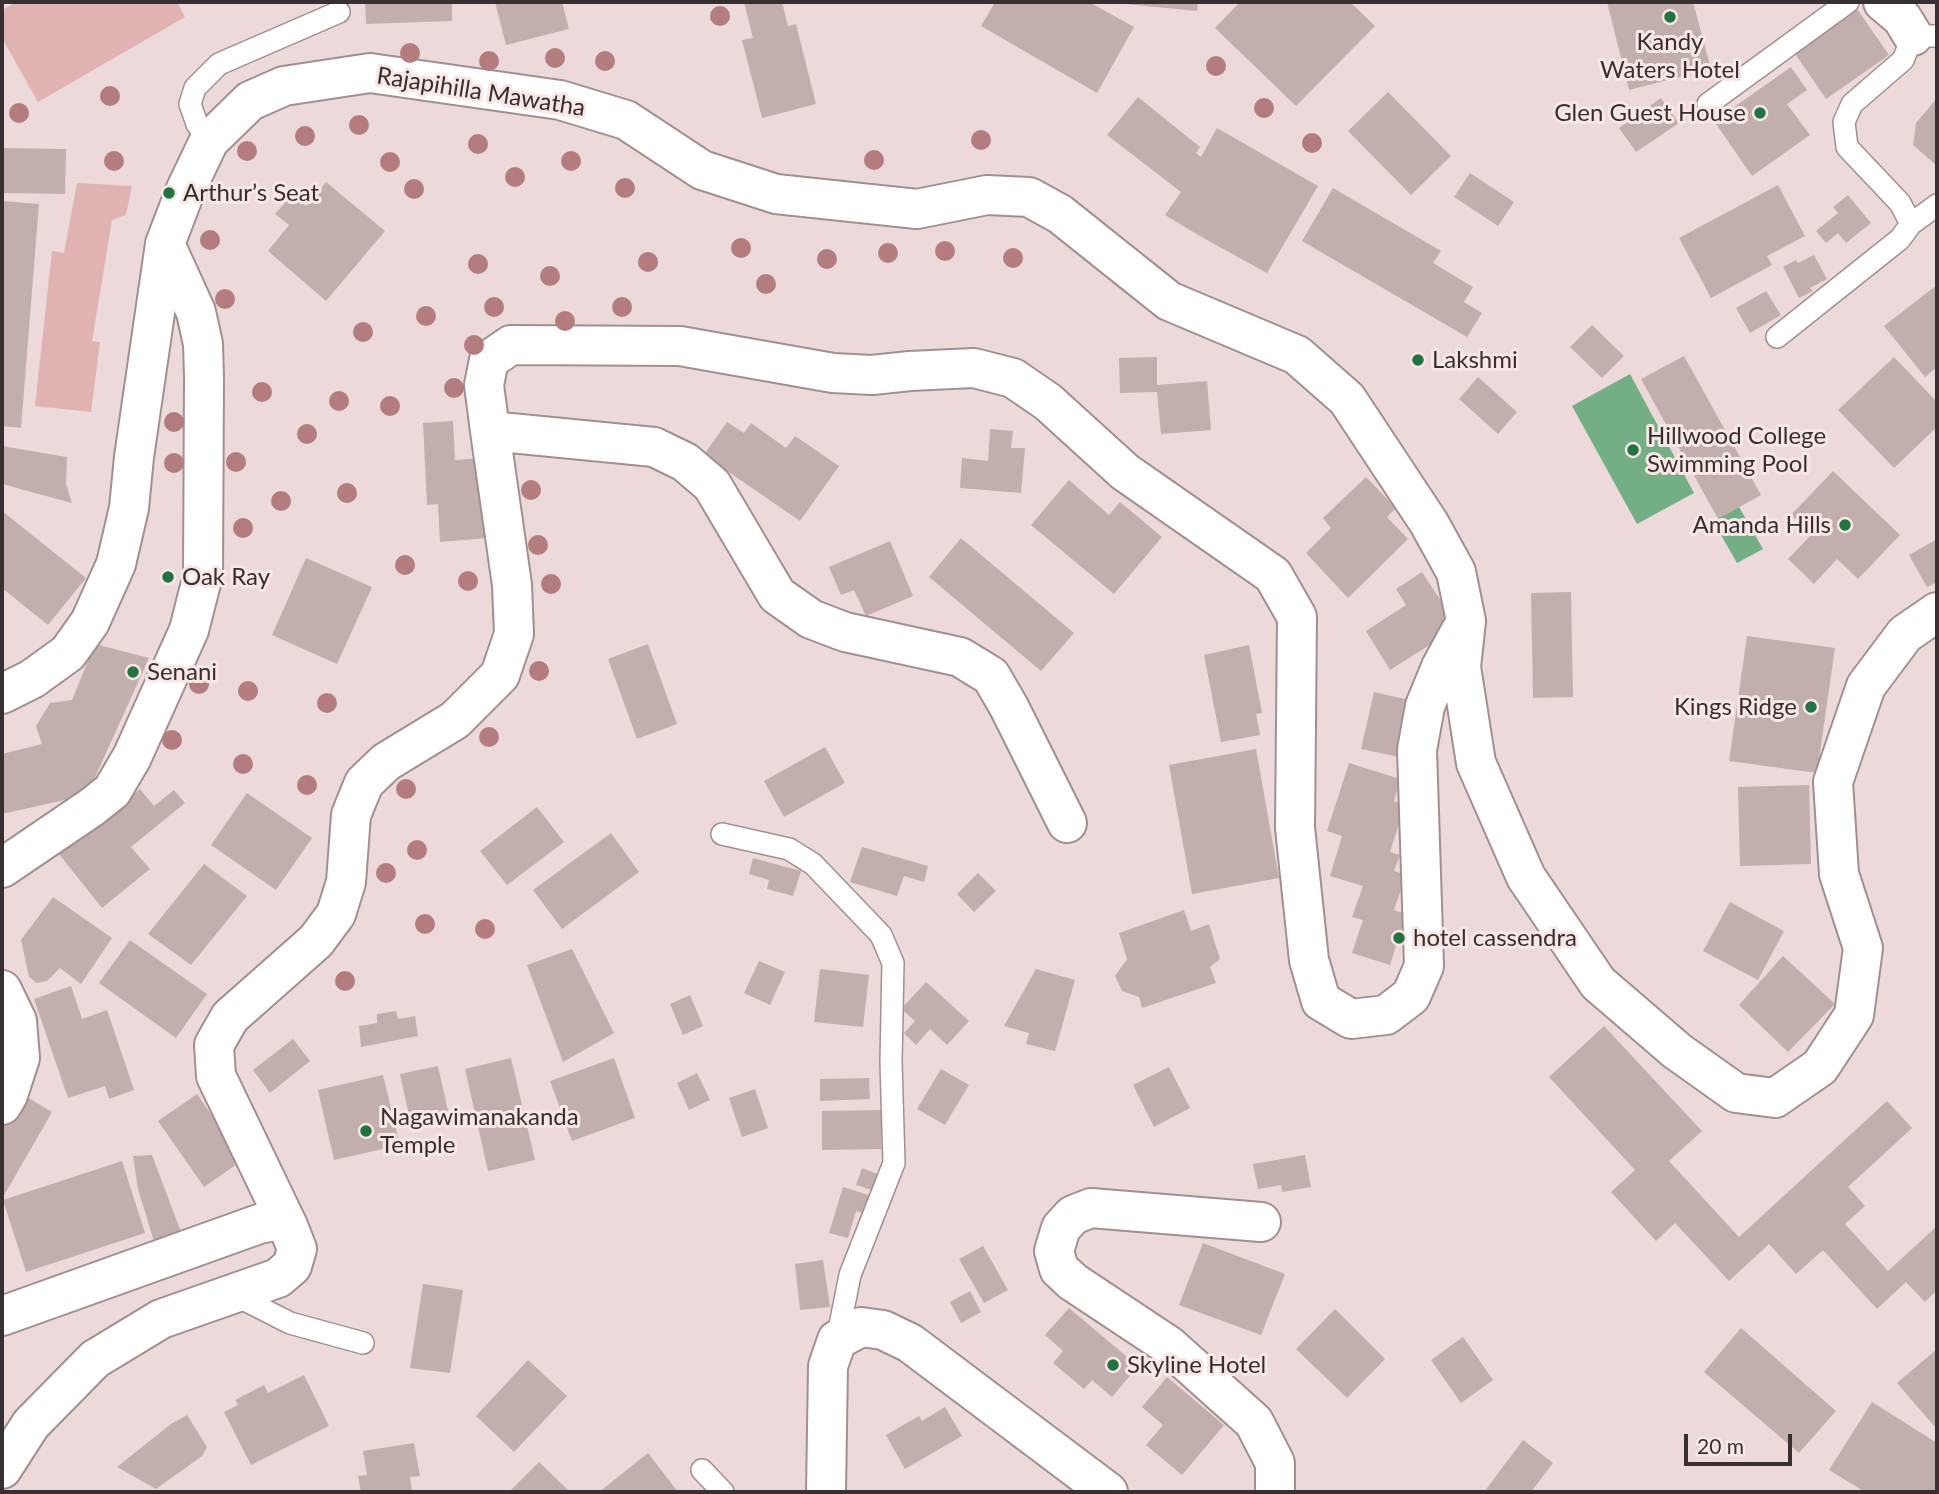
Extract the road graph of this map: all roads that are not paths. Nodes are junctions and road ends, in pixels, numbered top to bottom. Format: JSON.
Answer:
{"nodes":[{"id":1,"x":1848,"y":2,"type":"edge"},
{"id":2,"x":1883,"y":2,"type":"edge"},
{"id":3,"x":339,"y":12,"type":"dead end"},
{"id":4,"x":1925,"y":36,"type":"edge"},
{"id":5,"x":1708,"y":104,"type":"dead end"},
{"id":6,"x":209,"y":141,"type":"junction"},
{"id":7,"x":1937,"y":205,"type":"edge"},
{"id":8,"x":1911,"y":224,"type":"junction"},
{"id":9,"x":165,"y":244,"type":"junction"},
{"id":10,"x":1777,"y":337,"type":"dead end"},
{"id":11,"x":490,"y":431,"type":"junction"},
{"id":12,"x":1937,"y":612,"type":"edge"},
{"id":13,"x":1466,"y":621,"type":"junction"},
{"id":14,"x":2,"y":694,"type":"edge"},
{"id":15,"x":1067,"y":823,"type":"dead end"},
{"id":16,"x":722,"y":834,"type":"dead end"},
{"id":17,"x":2,"y":868,"type":"edge"},
{"id":18,"x":2,"y":990,"type":"edge"},
{"id":19,"x":2,"y":1105,"type":"edge"},
{"id":20,"x":1261,"y":1222,"type":"dead end"},
{"id":21,"x":288,"y":1226,"type":"junction"},
{"id":22,"x":233,"y":1294,"type":"junction"},
{"id":23,"x":2,"y":1316,"type":"edge"},
{"id":24,"x":837,"y":1340,"type":"junction"},
{"id":25,"x":363,"y":1343,"type":"dead end"},
{"id":26,"x":2,"y":1469,"type":"edge"},
{"id":27,"x":702,"y":1469,"type":"dead end"},
{"id":28,"x":723,"y":1492,"type":"edge"},
{"id":29,"x":826,"y":1492,"type":"edge"},
{"id":30,"x":1108,"y":1492,"type":"edge"},
{"id":31,"x":1275,"y":1492,"type":"edge"}],
"edges":[{"from":1,"to":5,"type":"lane"},
{"from":2,"to":4,"type":"street"},
{"from":3,"to":6,"type":"lane"},
{"from":4,"to":8,"type":"lane"},
{"from":6,"to":9,"type":"street","name":"Rajapihilla Mawatha"},
{"from":6,"to":13,"type":"street","name":"Rajapihilla Mawatha"},
{"from":7,"to":8,"type":"lane"},
{"from":8,"to":10,"type":"lane"},
{"from":9,"to":14,"type":"street","name":"Rajapihilla Mawatha"},
{"from":9,"to":17,"type":"street"},
{"from":11,"to":13,"type":"street"},
{"from":11,"to":15,"type":"street"},
{"from":11,"to":21,"type":"street"},
{"from":12,"to":13,"type":"street","name":"Rajapihilla Mawatha"},
{"from":16,"to":24,"type":"lane"},
{"from":18,"to":19,"type":"street"},
{"from":20,"to":31,"type":"street"},
{"from":21,"to":22,"type":"street"},
{"from":21,"to":23,"type":"street"},
{"from":22,"to":25,"type":"lane"},
{"from":22,"to":26,"type":"street"},
{"from":24,"to":29,"type":"street"},
{"from":24,"to":30,"type":"street"},
{"from":27,"to":28,"type":"lane"}]}
